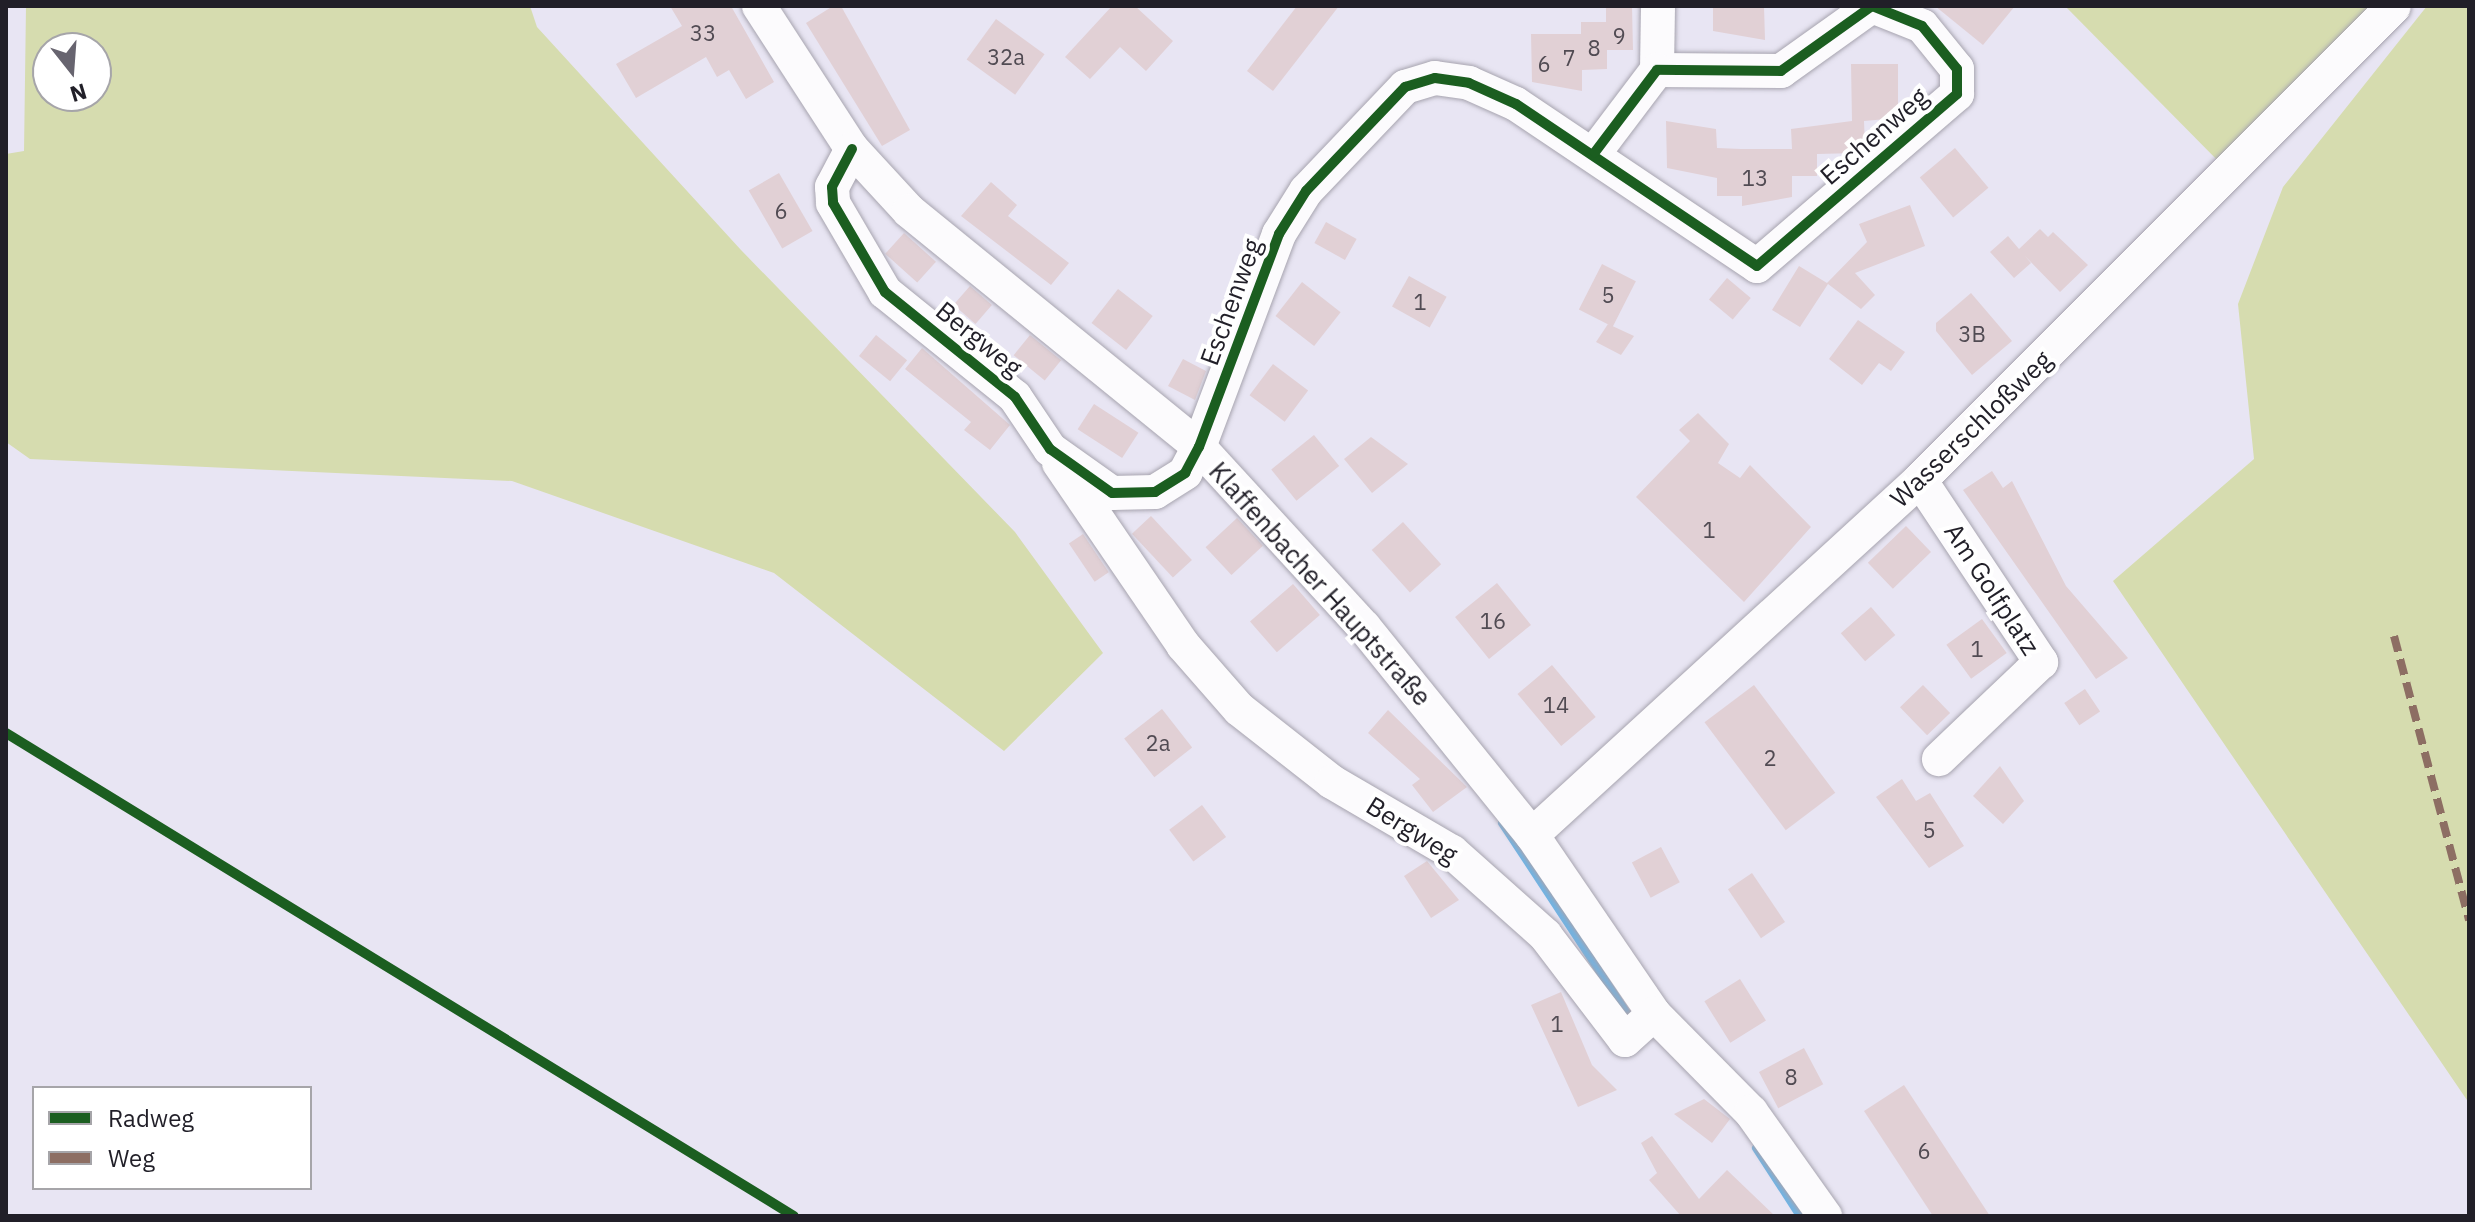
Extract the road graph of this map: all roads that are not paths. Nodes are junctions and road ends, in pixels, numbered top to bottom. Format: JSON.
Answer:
{"nodes":[{"id":1,"x":759,"y":6,"type":"edge"},
{"id":2,"x":1658,"y":6,"type":"edge"},
{"id":3,"x":2394,"y":6,"type":"edge"},
{"id":4,"x":1657,"y":70,"type":"junction"},
{"id":5,"x":852,"y":149,"type":"junction"},
{"id":6,"x":1595,"y":152,"type":"junction"},
{"id":7,"x":1050,"y":449,"type":"junction"},
{"id":8,"x":1192,"y":460,"type":"junction"},
{"id":9,"x":1920,"y":480,"type":"junction"},
{"id":10,"x":1939,"y":759,"type":"dead end"},
{"id":11,"x":1532,"y":835,"type":"junction"},
{"id":12,"x":1654,"y":1014,"type":"junction"},
{"id":13,"x":1825,"y":1216,"type":"edge"}],
"edges":[{"from":1,"to":5,"type":"street","name":"Klaffenbacher Hauptstraße"},
{"from":2,"to":4,"type":"street"},
{"from":3,"to":9,"type":"street","name":"Wasserschloßweg"},
{"from":4,"to":6,"type":"street"},
{"from":4,"to":6,"type":"street","name":"Eschenweg"},
{"from":5,"to":7,"type":"street","name":"Bergweg"},
{"from":5,"to":8,"type":"street","name":"Klaffenbacher Hauptstraße"},
{"from":6,"to":8,"type":"street","name":"Eschenweg"},
{"from":7,"to":8,"type":"street","name":"Bergweg"},
{"from":7,"to":12,"type":"street","name":"Bergweg"},
{"from":8,"to":11,"type":"street","name":"Klaffenbacher Hauptstraße"},
{"from":9,"to":10,"type":"street","name":"Am Golfplatz"},
{"from":9,"to":11,"type":"street","name":"Wasserschloßweg"},
{"from":11,"to":12,"type":"street","name":"Klaffenbacher Hauptstraße"},
{"from":12,"to":13,"type":"street","name":"Klaffenbacher Hauptstraße"}]}
